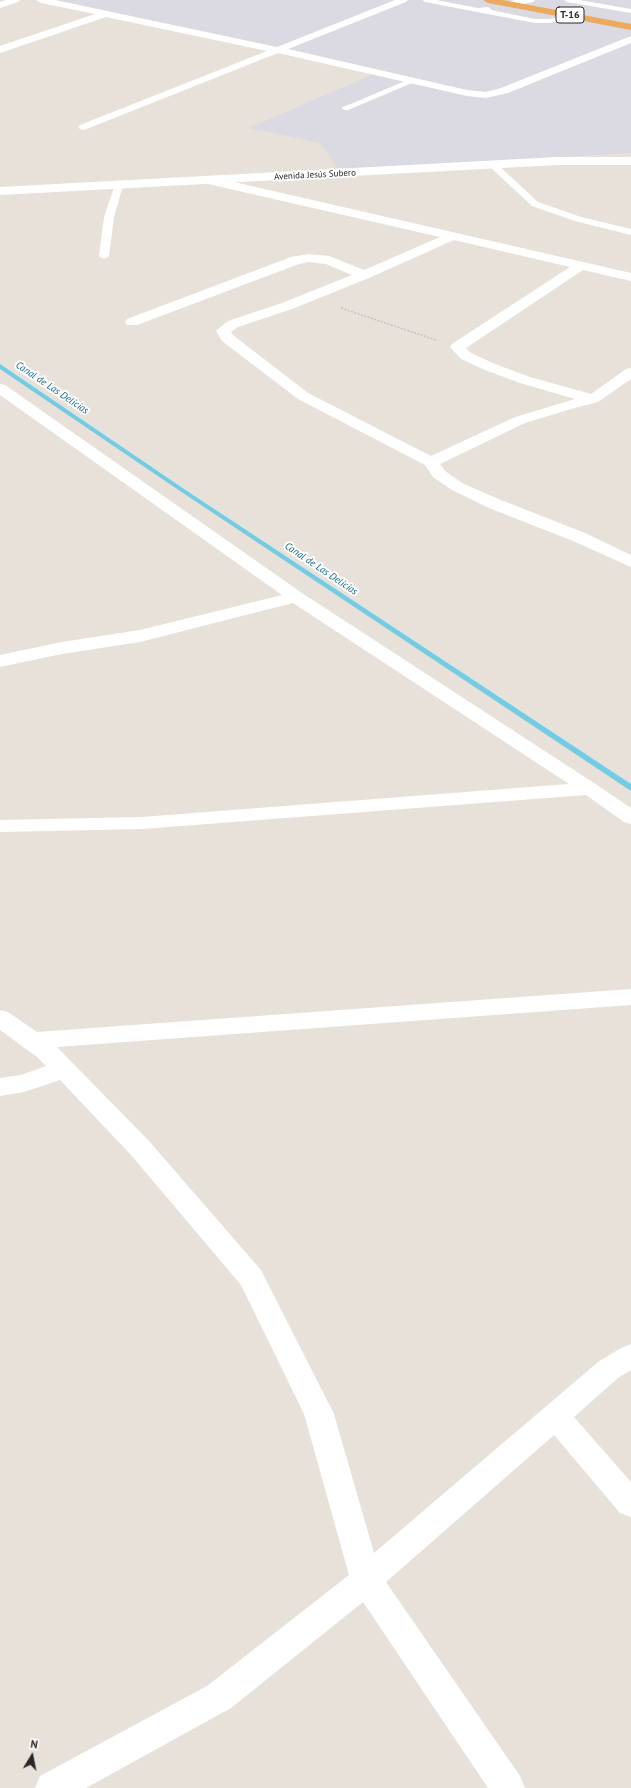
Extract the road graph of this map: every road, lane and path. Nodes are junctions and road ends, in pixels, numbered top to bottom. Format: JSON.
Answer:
{"nodes":[{"id":1,"x":15,"y":0,"type":"edge"},
{"id":2,"x":41,"y":0,"type":"edge"},
{"id":3,"x":403,"y":0,"type":"edge"},
{"id":4,"x":425,"y":0,"type":"edge"},
{"id":5,"x":488,"y":0,"type":"edge"},
{"id":6,"x":525,"y":0,"type":"edge"},
{"id":7,"x":567,"y":0,"type":"edge"},
{"id":8,"x":509,"y":4,"type":"junction"},
{"id":9,"x":0,"y":5,"type":"edge"},
{"id":10,"x":478,"y":10,"type":"junction"},
{"id":11,"x":631,"y":12,"type":"edge"},
{"id":12,"x":106,"y":14,"type":"junction"},
{"id":13,"x":571,"y":16,"type":"junction"},
{"id":14,"x":631,"y":20,"type":"edge"},
{"id":15,"x":631,"y":27,"type":"edge"},
{"id":16,"x":631,"y":39,"type":"edge"},
{"id":17,"x":0,"y":50,"type":"edge"},
{"id":18,"x":278,"y":50,"type":"junction"},
{"id":19,"x":413,"y":81,"type":"junction"},
{"id":20,"x":345,"y":108,"type":"dead end"},
{"id":21,"x":84,"y":127,"type":"dead end"},
{"id":22,"x":631,"y":156,"type":"edge"},
{"id":23,"x":557,"y":161,"type":"junction"},
{"id":24,"x":631,"y":161,"type":"edge"},
{"id":25,"x":493,"y":165,"type":"junction"},
{"id":26,"x":212,"y":181,"type":"junction"},
{"id":27,"x":119,"y":185,"type":"junction"},
{"id":28,"x":0,"y":191,"type":"edge"},
{"id":29,"x":631,"y":232,"type":"edge"},
{"id":30,"x":453,"y":236,"type":"junction"},
{"id":31,"x":104,"y":256,"type":"dead end"},
{"id":32,"x":582,"y":265,"type":"junction"},
{"id":33,"x":364,"y":275,"type":"junction"},
{"id":34,"x":631,"y":277,"type":"edge"},
{"id":35,"x":310,"y":297,"type":"junction"},
{"id":36,"x":132,"y":322,"type":"dead end"},
{"id":37,"x":457,"y":347,"type":"junction"},
{"id":38,"x":631,"y":372,"type":"edge"},
{"id":39,"x":0,"y":388,"type":"edge"},
{"id":40,"x":593,"y":399,"type":"junction"},
{"id":41,"x":431,"y":462,"type":"junction"},
{"id":42,"x":631,"y":562,"type":"edge"},
{"id":43,"x":296,"y":597,"type":"junction"},
{"id":44,"x":0,"y":660,"type":"edge"},
{"id":45,"x":590,"y":789,"type":"junction"},
{"id":46,"x":631,"y":818,"type":"edge"},
{"id":47,"x":0,"y":826,"type":"edge"},
{"id":48,"x":631,"y":997,"type":"edge"},
{"id":49,"x":0,"y":1018,"type":"edge"},
{"id":50,"x":32,"y":1041,"type":"junction"},
{"id":51,"x":64,"y":1069,"type":"junction"},
{"id":52,"x":0,"y":1087,"type":"edge"},
{"id":53,"x":631,"y":1356,"type":"edge"},
{"id":54,"x":555,"y":1416,"type":"junction"},
{"id":55,"x":631,"y":1504,"type":"edge"},
{"id":56,"x":366,"y":1580,"type":"junction"},
{"id":57,"x":52,"y":1788,"type":"edge"},
{"id":58,"x":508,"y":1788,"type":"edge"}],
"edges":[{"from":1,"to":9,"type":"street"},
{"from":2,"to":12,"type":"street"},
{"from":3,"to":18,"type":"street"},
{"from":4,"to":10,"type":"lane"},
{"from":5,"to":8,"type":"highway","number":"T-16"},
{"from":6,"to":8,"type":"street"},
{"from":6,"to":14,"type":"highway","number":"T-16"},
{"from":7,"to":11,"type":"lane"},
{"from":8,"to":10,"type":"lane"},
{"from":8,"to":13,"type":"highway","number":"T-16"},
{"from":10,"to":13,"type":"lane"},
{"from":12,"to":17,"type":"street"},
{"from":12,"to":18,"type":"street"},
{"from":13,"to":15,"type":"highway","number":"T-16"},
{"from":16,"to":19,"type":"street"},
{"from":18,"to":19,"type":"street"},
{"from":18,"to":21,"type":"street"},
{"from":19,"to":20,"type":"lane"},
{"from":22,"to":23,"type":"street"},
{"from":23,"to":24,"type":"street","name":"Avenida Jesús Subero"},
{"from":23,"to":25,"type":"street","name":"Avenida Jesús Subero"},
{"from":25,"to":26,"type":"street","name":"Avenida Jesús Subero"},
{"from":25,"to":29,"type":"lane"},
{"from":26,"to":27,"type":"street","name":"Avenida Jesús Subero"},
{"from":26,"to":30,"type":"street"},
{"from":27,"to":28,"type":"street","name":"Avenida Jesús Subero"},
{"from":27,"to":31,"type":"lane"},
{"from":30,"to":32,"type":"street"},
{"from":30,"to":33,"type":"street"},
{"from":32,"to":34,"type":"street"},
{"from":32,"to":37,"type":"street"},
{"from":33,"to":35,"type":"street"},
{"from":33,"to":36,"type":"street"},
{"from":35,"to":37,"type":"path"},
{"from":35,"to":41,"type":"street"},
{"from":37,"to":40,"type":"street"},
{"from":38,"to":40,"type":"street"},
{"from":39,"to":43,"type":"street"},
{"from":40,"to":41,"type":"street"},
{"from":41,"to":42,"type":"street"},
{"from":43,"to":44,"type":"street"},
{"from":43,"to":45,"type":"street"},
{"from":45,"to":46,"type":"street"},
{"from":45,"to":47,"type":"street"},
{"from":48,"to":50,"type":"street"},
{"from":49,"to":50,"type":"street"},
{"from":50,"to":51,"type":"street"},
{"from":51,"to":52,"type":"street"},
{"from":51,"to":56,"type":"street"},
{"from":53,"to":54,"type":"street"},
{"from":54,"to":55,"type":"street"},
{"from":54,"to":56,"type":"street"},
{"from":56,"to":57,"type":"street"},
{"from":56,"to":58,"type":"street"}]}
